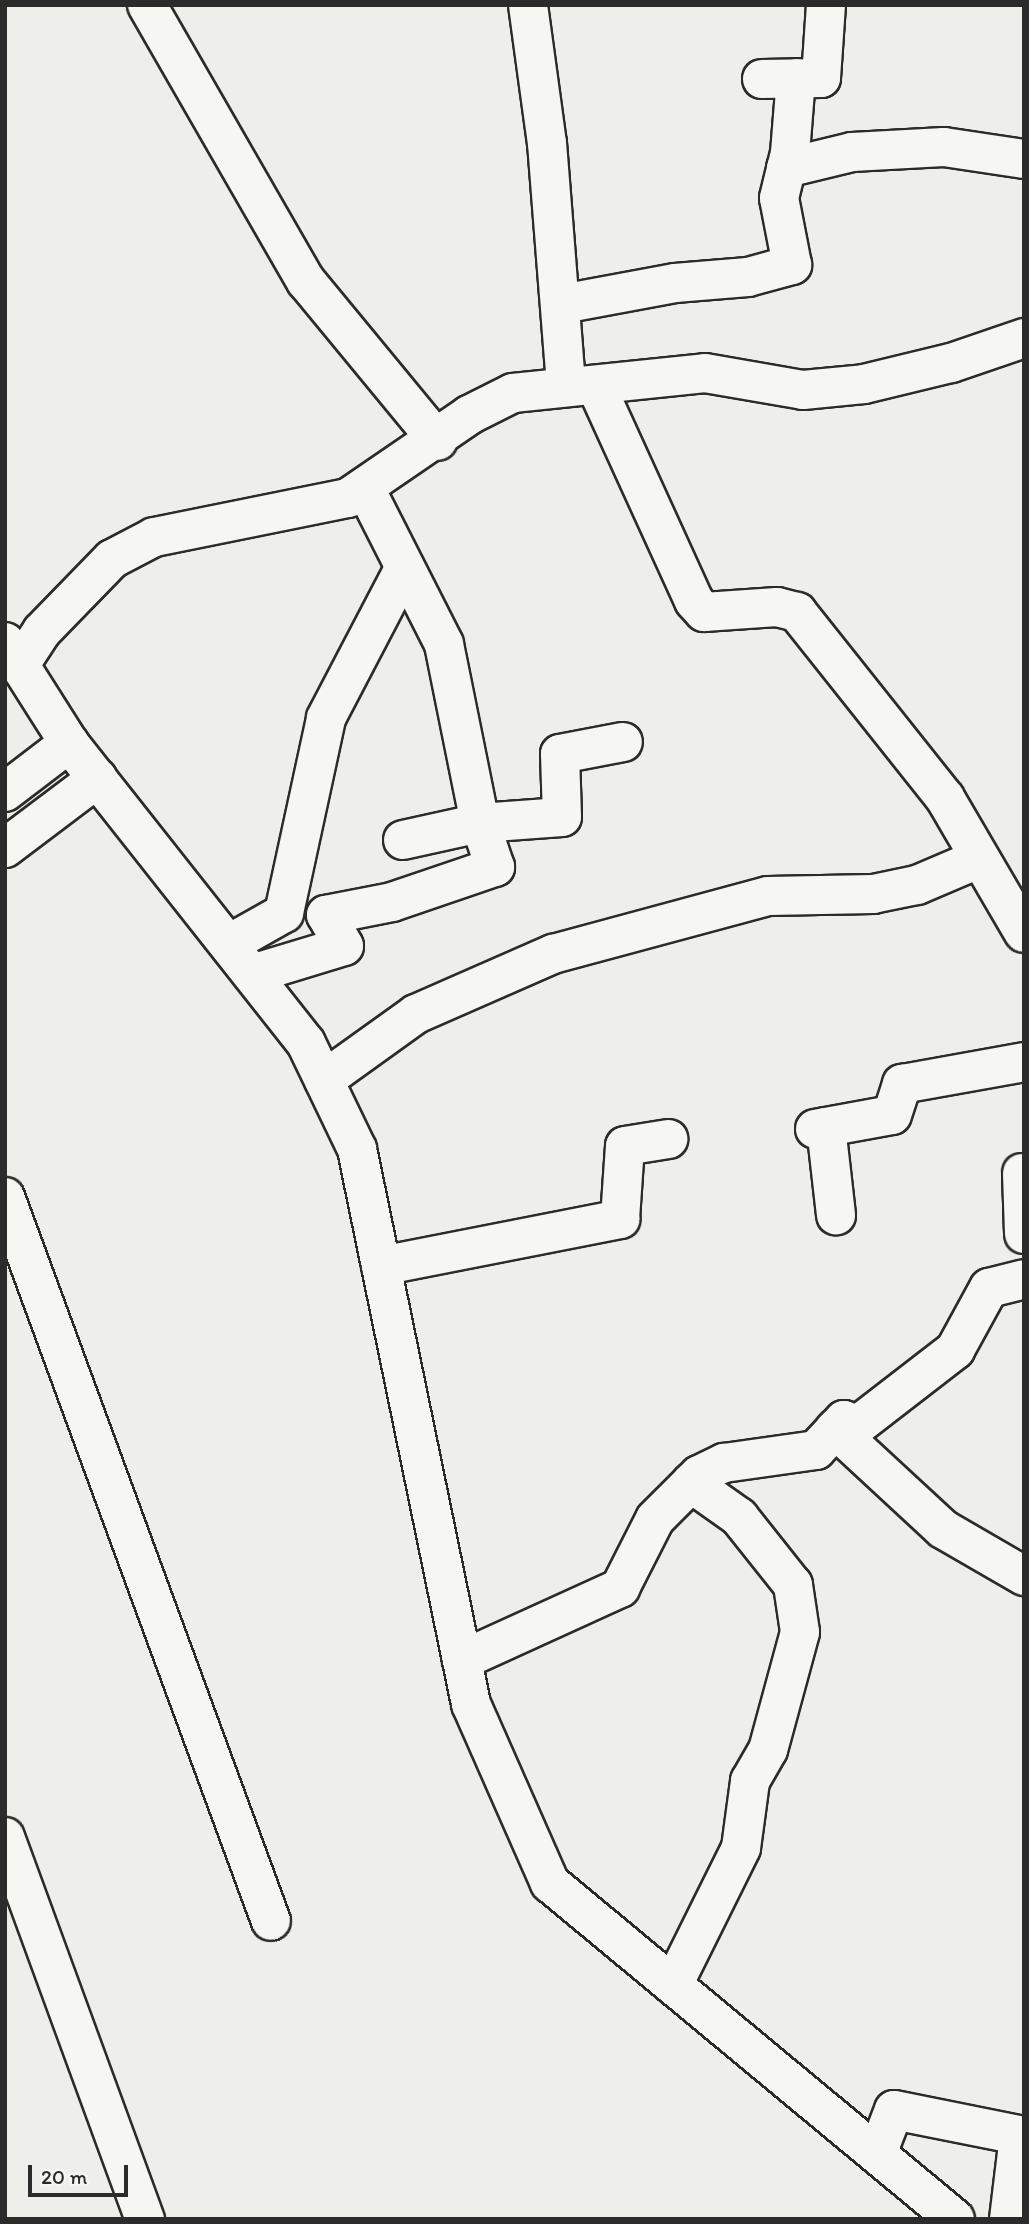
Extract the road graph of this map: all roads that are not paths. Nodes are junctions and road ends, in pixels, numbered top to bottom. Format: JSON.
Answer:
{"nodes":[{"id":1,"x":147,"y":5,"type":"edge"},
{"id":2,"x":528,"y":5,"type":"edge"},
{"id":3,"x":826,"y":5,"type":"edge"},
{"id":4,"x":1024,"y":159,"type":"edge"},
{"id":5,"x":786,"y":168,"type":"junction"},
{"id":6,"x":562,"y":304,"type":"junction"},
{"id":7,"x":1024,"y":338,"type":"edge"},
{"id":8,"x":582,"y":386,"type":"junction"},
{"id":9,"x":438,"y":441,"type":"junction"},
{"id":10,"x":365,"y":488,"type":"junction"},
{"id":11,"x":404,"y":571,"type":"junction"},
{"id":12,"x":12,"y":654,"type":"edge"},
{"id":13,"x":624,"y":742,"type":"dead end"},
{"id":14,"x":69,"y":743,"type":"junction"},
{"id":15,"x":99,"y":778,"type":"junction"},
{"id":16,"x":5,"y":792,"type":"edge"},
{"id":17,"x":480,"y":823,"type":"junction"},
{"id":18,"x":403,"y":840,"type":"dead end"},
{"id":19,"x":5,"y":848,"type":"edge"},
{"id":20,"x":978,"y":859,"type":"junction"},
{"id":21,"x":1024,"y":933,"type":"edge"},
{"id":22,"x":229,"y":944,"type":"junction"},
{"id":23,"x":252,"y":974,"type":"junction"},
{"id":24,"x":1024,"y":1062,"type":"edge"},
{"id":25,"x":324,"y":1080,"type":"junction"},
{"id":26,"x":668,"y":1139,"type":"dead end"},
{"id":27,"x":1022,"y":1173,"type":"dead end"},
{"id":28,"x":5,"y":1198,"type":"edge"},
{"id":29,"x":836,"y":1215,"type":"dead end"},
{"id":30,"x":1024,"y":1234,"type":"edge"},
{"id":31,"x":381,"y":1266,"type":"junction"},
{"id":32,"x":1024,"y":1279,"type":"edge"},
{"id":33,"x":835,"y":1430,"type":"junction"},
{"id":34,"x":691,"y":1483,"type":"junction"},
{"id":35,"x":1024,"y":1576,"type":"edge"},
{"id":36,"x":462,"y":1660,"type":"junction"},
{"id":37,"x":5,"y":1837,"type":"edge"},
{"id":38,"x":271,"y":1921,"type":"dead end"},
{"id":39,"x":673,"y":1985,"type":"junction"},
{"id":40,"x":1022,"y":2136,"type":"edge"},
{"id":41,"x":877,"y":2154,"type":"junction"},
{"id":42,"x":145,"y":2219,"type":"edge"},
{"id":43,"x":955,"y":2219,"type":"edge"},
{"id":44,"x":1009,"y":2219,"type":"edge"}],
"edges":[{"from":1,"to":9,"type":"street"},
{"from":2,"to":6,"type":"street"},
{"from":3,"to":5,"type":"street"},
{"from":4,"to":5,"type":"street"},
{"from":5,"to":6,"type":"street"},
{"from":6,"to":8,"type":"street"},
{"from":7,"to":8,"type":"street"},
{"from":8,"to":9,"type":"street"},
{"from":8,"to":20,"type":"street"},
{"from":9,"to":10,"type":"street"},
{"from":10,"to":11,"type":"street"},
{"from":10,"to":12,"type":"street"},
{"from":11,"to":17,"type":"street"},
{"from":11,"to":22,"type":"street"},
{"from":12,"to":14,"type":"street"},
{"from":13,"to":17,"type":"street"},
{"from":14,"to":15,"type":"street"},
{"from":14,"to":16,"type":"street"},
{"from":15,"to":19,"type":"street"},
{"from":15,"to":22,"type":"street"},
{"from":17,"to":18,"type":"street"},
{"from":17,"to":23,"type":"street"},
{"from":20,"to":21,"type":"street"},
{"from":20,"to":25,"type":"street"},
{"from":22,"to":23,"type":"street"},
{"from":23,"to":25,"type":"street"},
{"from":24,"to":29,"type":"street"},
{"from":25,"to":31,"type":"street"},
{"from":26,"to":31,"type":"street"},
{"from":27,"to":30,"type":"street"},
{"from":28,"to":38,"type":"street"},
{"from":31,"to":36,"type":"street"},
{"from":32,"to":33,"type":"street"},
{"from":33,"to":34,"type":"street"},
{"from":33,"to":35,"type":"street"},
{"from":34,"to":36,"type":"street"},
{"from":34,"to":39,"type":"street"},
{"from":36,"to":39,"type":"street"},
{"from":37,"to":42,"type":"street"},
{"from":39,"to":41,"type":"street"},
{"from":40,"to":41,"type":"street"},
{"from":40,"to":44,"type":"street"},
{"from":41,"to":43,"type":"street"}]}
